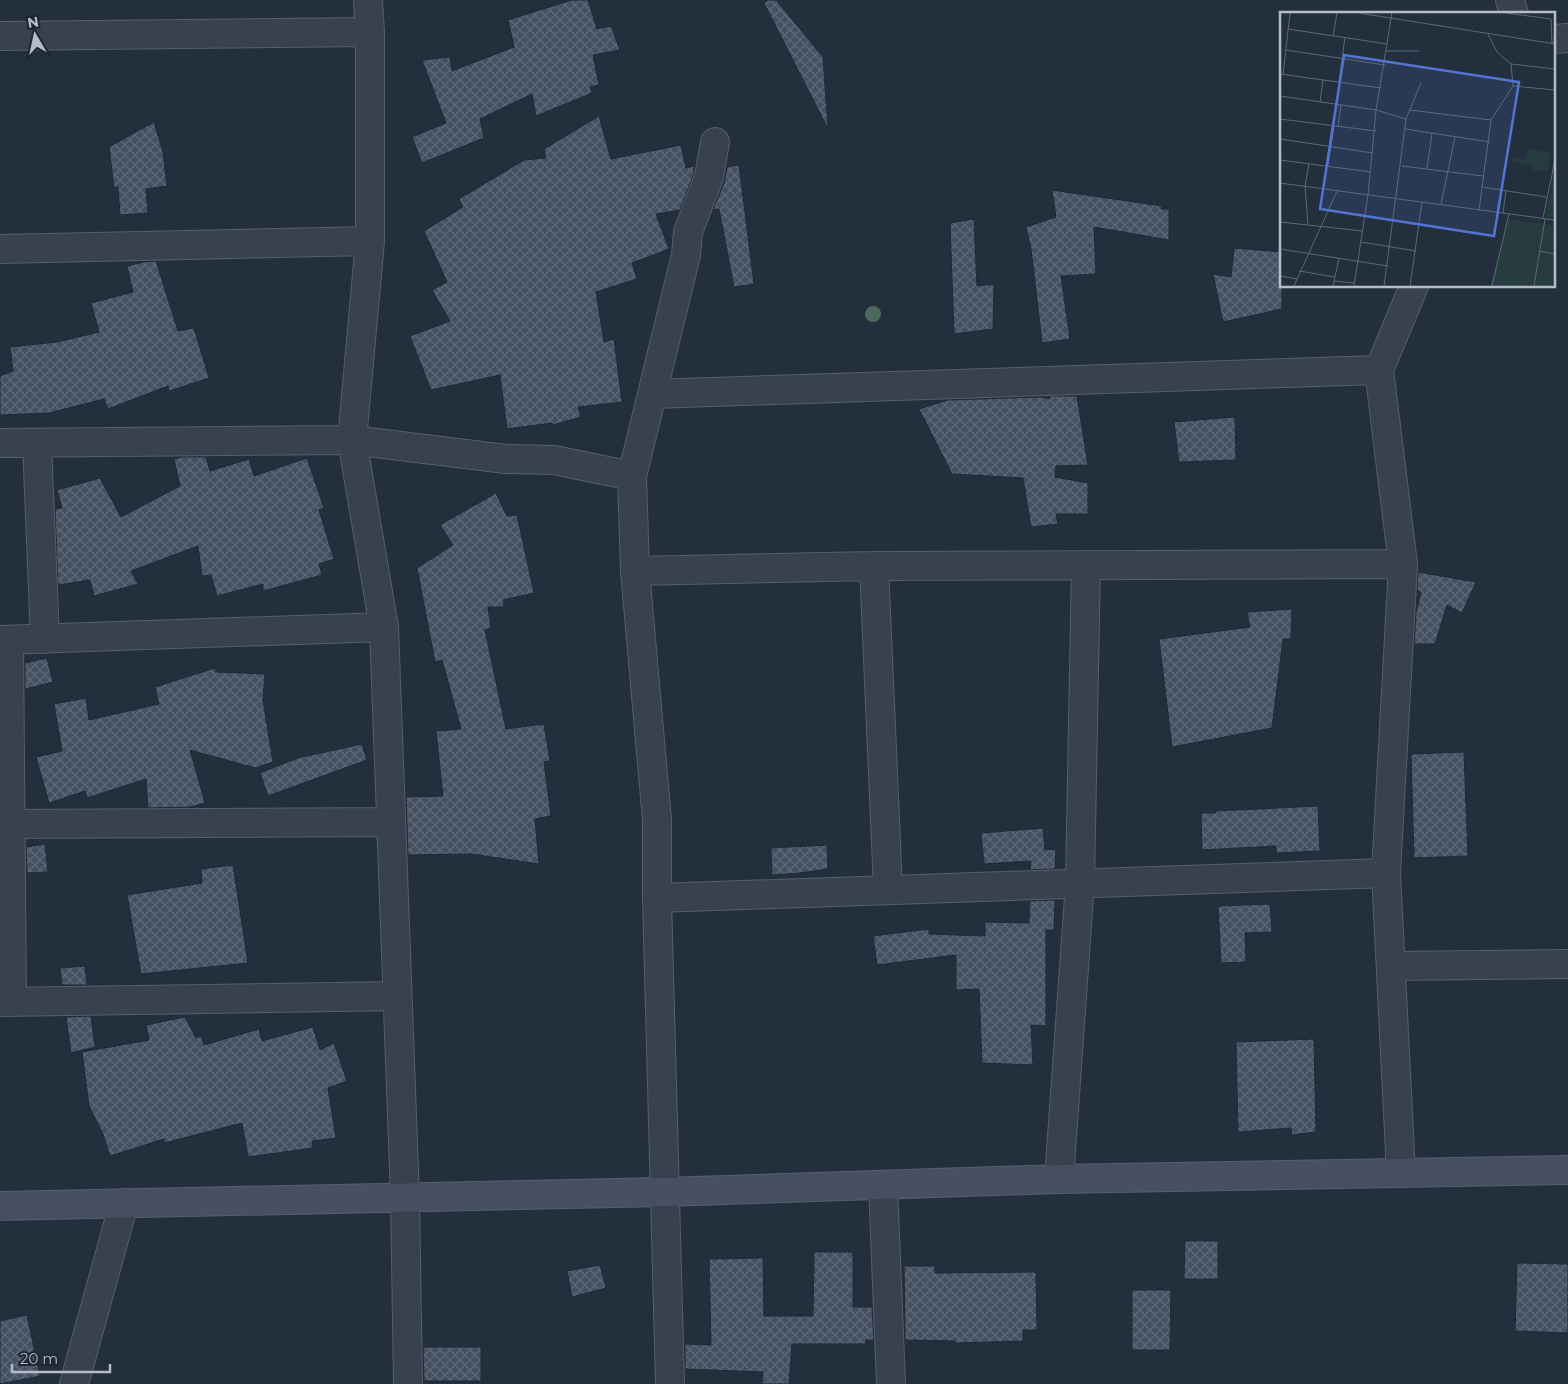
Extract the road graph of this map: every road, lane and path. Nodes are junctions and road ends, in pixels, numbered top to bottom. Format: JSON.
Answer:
{"nodes":[{"id":1,"x":368,"y":0,"type":"edge"},
{"id":2,"x":370,"y":32,"type":"junction"},
{"id":3,"x":0,"y":36,"type":"edge"},
{"id":4,"x":715,"y":142,"type":"dead end"},
{"id":5,"x":370,"y":241,"type":"junction"},
{"id":6,"x":0,"y":250,"type":"edge"},
{"id":7,"x":1413,"y":288,"type":"edge"},
{"id":8,"x":1379,"y":370,"type":"junction"},
{"id":9,"x":652,"y":394,"type":"junction"},
{"id":10,"x":352,"y":440,"type":"junction"},
{"id":11,"x":0,"y":443,"type":"edge"},
{"id":12,"x":37,"y":443,"type":"junction"},
{"id":13,"x":632,"y":476,"type":"junction"},
{"id":14,"x":1403,"y":564,"type":"junction"},
{"id":15,"x":1086,"y":565,"type":"junction"},
{"id":16,"x":874,"y":566,"type":"junction"},
{"id":17,"x":635,"y":571,"type":"junction"},
{"id":18,"x":384,"y":627,"type":"junction"},
{"id":19,"x":45,"y":639,"type":"junction"},
{"id":20,"x":4,"y":640,"type":"edge"},
{"id":21,"x":391,"y":822,"type":"junction"},
{"id":22,"x":5,"y":824,"type":"edge"},
{"id":23,"x":1386,"y":873,"type":"junction"},
{"id":24,"x":1080,"y":883,"type":"junction"},
{"id":25,"x":888,"y":889,"type":"junction"},
{"id":26,"x":657,"y":898,"type":"junction"},
{"id":27,"x":1568,"y":964,"type":"edge"},
{"id":28,"x":1391,"y":966,"type":"junction"},
{"id":29,"x":397,"y":996,"type":"junction"},
{"id":30,"x":6,"y":1002,"type":"edge"},
{"id":31,"x":1568,"y":1170,"type":"edge"},
{"id":32,"x":1401,"y":1173,"type":"junction"},
{"id":33,"x":1059,"y":1179,"type":"junction"},
{"id":34,"x":883,"y":1185,"type":"junction"},
{"id":35,"x":666,"y":1192,"type":"junction"},
{"id":36,"x":406,"y":1197,"type":"junction"},
{"id":37,"x":124,"y":1203,"type":"junction"},
{"id":38,"x":0,"y":1206,"type":"edge"},
{"id":39,"x":74,"y":1384,"type":"edge"},
{"id":40,"x":408,"y":1384,"type":"edge"},
{"id":41,"x":670,"y":1384,"type":"edge"},
{"id":42,"x":892,"y":1384,"type":"edge"}],
"edges":[{"from":1,"to":2,"type":"street"},
{"from":2,"to":3,"type":"street"},
{"from":2,"to":5,"type":"street"},
{"from":4,"to":9,"type":"street"},
{"from":5,"to":6,"type":"street"},
{"from":5,"to":10,"type":"street"},
{"from":7,"to":8,"type":"street"},
{"from":8,"to":9,"type":"street"},
{"from":8,"to":14,"type":"street"},
{"from":9,"to":13,"type":"street"},
{"from":10,"to":12,"type":"street"},
{"from":10,"to":13,"type":"street"},
{"from":10,"to":18,"type":"street"},
{"from":11,"to":12,"type":"street"},
{"from":12,"to":19,"type":"street"},
{"from":13,"to":17,"type":"street"},
{"from":14,"to":15,"type":"street"},
{"from":14,"to":23,"type":"street"},
{"from":15,"to":16,"type":"street"},
{"from":15,"to":24,"type":"street"},
{"from":16,"to":17,"type":"street"},
{"from":16,"to":25,"type":"street"},
{"from":17,"to":26,"type":"street"},
{"from":18,"to":19,"type":"street"},
{"from":18,"to":21,"type":"street"},
{"from":19,"to":20,"type":"street"},
{"from":20,"to":22,"type":"street"},
{"from":21,"to":22,"type":"street"},
{"from":21,"to":29,"type":"street"},
{"from":22,"to":30,"type":"street"},
{"from":23,"to":24,"type":"street"},
{"from":23,"to":28,"type":"street"},
{"from":24,"to":25,"type":"street"},
{"from":24,"to":33,"type":"street"},
{"from":25,"to":26,"type":"street"},
{"from":26,"to":35,"type":"street"},
{"from":27,"to":28,"type":"street"},
{"from":28,"to":32,"type":"street"},
{"from":29,"to":30,"type":"street"},
{"from":29,"to":36,"type":"street"},
{"from":31,"to":32,"type":"street"},
{"from":32,"to":33,"type":"street"},
{"from":33,"to":34,"type":"street"},
{"from":34,"to":35,"type":"street"},
{"from":34,"to":42,"type":"street"},
{"from":35,"to":36,"type":"street"},
{"from":35,"to":41,"type":"street"},
{"from":36,"to":37,"type":"street"},
{"from":36,"to":40,"type":"street"},
{"from":37,"to":38,"type":"street"},
{"from":37,"to":39,"type":"street"}]}
